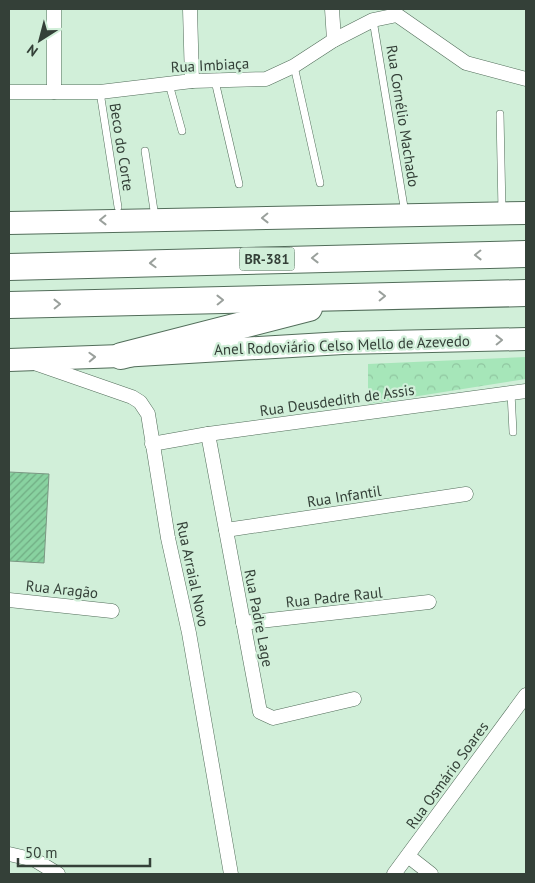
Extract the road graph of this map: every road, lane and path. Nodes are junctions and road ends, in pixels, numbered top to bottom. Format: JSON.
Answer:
{"nodes":[{"id":1,"x":54,"y":9,"type":"edge"},
{"id":2,"x":190,"y":9,"type":"edge"},
{"id":3,"x":332,"y":9,"type":"edge"},
{"id":4,"x":373,"y":20,"type":"junction"},
{"id":5,"x":334,"y":40,"type":"junction"},
{"id":6,"x":294,"y":66,"type":"junction"},
{"id":7,"x":526,"y":79,"type":"edge"},
{"id":8,"x":215,"y":81,"type":"junction"},
{"id":9,"x":192,"y":82,"type":"junction"},
{"id":10,"x":169,"y":84,"type":"junction"},
{"id":11,"x":9,"y":92,"type":"edge"},
{"id":12,"x":54,"y":92,"type":"junction"},
{"id":13,"x":100,"y":92,"type":"junction"},
{"id":14,"x":500,"y":114,"type":"dead end"},
{"id":15,"x":182,"y":131,"type":"dead end"},
{"id":16,"x":145,"y":151,"type":"dead end"},
{"id":17,"x":320,"y":182,"type":"dead end"},
{"id":18,"x":239,"y":184,"type":"dead end"},
{"id":19,"x":118,"y":206,"type":"dead end"},
{"id":20,"x":526,"y":213,"type":"edge"},
{"id":21,"x":502,"y":214,"type":"junction"},
{"id":22,"x":405,"y":216,"type":"junction"},
{"id":23,"x":155,"y":220,"type":"junction"},
{"id":24,"x":9,"y":223,"type":"edge"},
{"id":25,"x":526,"y":254,"type":"edge"},
{"id":26,"x":9,"y":261,"type":"edge"},
{"id":27,"x":49,"y":266,"type":"junction"},
{"id":28,"x":9,"y":267,"type":"edge"},
{"id":29,"x":526,"y":294,"type":"edge"},
{"id":30,"x":355,"y":296,"type":"junction"},
{"id":31,"x":9,"y":305,"type":"edge"},
{"id":32,"x":526,"y":339,"type":"edge"},
{"id":33,"x":121,"y":356,"type":"junction"},
{"id":34,"x":17,"y":360,"type":"edge"},
{"id":35,"x":526,"y":391,"type":"edge"},
{"id":36,"x":511,"y":392,"type":"junction"},
{"id":37,"x":513,"y":432,"type":"dead end"},
{"id":38,"x":208,"y":434,"type":"junction"},
{"id":39,"x":152,"y":444,"type":"junction"},
{"id":40,"x":466,"y":494,"type":"dead end"},
{"id":41,"x":226,"y":530,"type":"junction"},
{"id":42,"x":9,"y":600,"type":"edge"},
{"id":43,"x":429,"y":602,"type":"dead end"},
{"id":44,"x":112,"y":611,"type":"dead end"},
{"id":45,"x":243,"y":623,"type":"junction"},
{"id":46,"x":354,"y":699,"type":"dead end"},
{"id":47,"x":525,"y":700,"type":"edge"},
{"id":48,"x":9,"y":854,"type":"edge"},
{"id":49,"x":408,"y":856,"type":"junction"},
{"id":50,"x":58,"y":874,"type":"edge"},
{"id":51,"x":231,"y":874,"type":"edge"},
{"id":52,"x":394,"y":874,"type":"edge"},
{"id":53,"x":431,"y":874,"type":"edge"}],
"edges":[{"from":1,"to":12,"type":"street"},
{"from":2,"to":9,"type":"street"},
{"from":3,"to":5,"type":"street"},
{"from":4,"to":5,"type":"street","name":"Rua Imbiaça"},
{"from":4,"to":7,"type":"street","name":"Rua Imbiaça"},
{"from":4,"to":22,"type":"lane","name":"Rua Cornélio Machado"},
{"from":5,"to":6,"type":"street","name":"Rua Imbiaça"},
{"from":6,"to":8,"type":"street","name":"Rua Imbiaça"},
{"from":6,"to":17,"type":"lane"},
{"from":8,"to":9,"type":"street","name":"Rua Imbiaça"},
{"from":8,"to":18,"type":"lane"},
{"from":9,"to":10,"type":"street","name":"Rua Imbiaça"},
{"from":10,"to":13,"type":"street","name":"Rua Imbiaça"},
{"from":10,"to":15,"type":"lane"},
{"from":11,"to":12,"type":"street","name":"Rua Imbiaça"},
{"from":12,"to":13,"type":"street","name":"Rua Imbiaça"},
{"from":13,"to":19,"type":"lane","name":"Beco do Corte"},
{"from":14,"to":21,"type":"lane"},
{"from":16,"to":23,"type":"lane"},
{"from":20,"to":21,"type":"main road"},
{"from":21,"to":22,"type":"main road"},
{"from":22,"to":23,"type":"main road","one_way":true},
{"from":23,"to":24,"type":"main road","one_way":true},
{"from":25,"to":27,"type":"highway","number":"BR-381","one_way":true},
{"from":26,"to":27,"type":"highway"},
{"from":27,"to":28,"type":"highway","number":"BR-381"},
{"from":30,"to":29,"type":"highway","one_way":true},
{"from":31,"to":30,"type":"highway","one_way":true},
{"from":30,"to":33,"type":"highway"},
{"from":33,"to":32,"type":"main road","name":"Anel Rodoviário Celso Mello de Azevedo","one_way":true},
{"from":34,"to":33,"type":"main road","name":"Anel Rodoviário Celso Mello de Azevedo","one_way":true},
{"from":34,"to":39,"type":"street","name":"Rua Arraial Novo"},
{"from":35,"to":36,"type":"street","name":"Rua Deusdedith de Assis"},
{"from":36,"to":37,"type":"lane"},
{"from":36,"to":38,"type":"street","name":"Rua Deusdedith de Assis"},
{"from":38,"to":39,"type":"street","name":"Rua Deusdedith de Assis"},
{"from":38,"to":41,"type":"street","name":"Rua Padre Lage"},
{"from":39,"to":51,"type":"street","name":"Rua Arraial Novo"},
{"from":40,"to":41,"type":"street","name":"Rua Infantil"},
{"from":41,"to":45,"type":"street","name":"Rua Padre Lage"},
{"from":42,"to":44,"type":"street","name":"Rua Aragão"},
{"from":43,"to":45,"type":"street","name":"Rua Padre Raul"},
{"from":45,"to":46,"type":"street","name":"Rua Padre Lage"},
{"from":47,"to":49,"type":"street","name":"Rua Osmário Soares"},
{"from":48,"to":50,"type":"street"},
{"from":49,"to":52,"type":"street","name":"Rua Osmário Soares"},
{"from":49,"to":53,"type":"street"}]}
